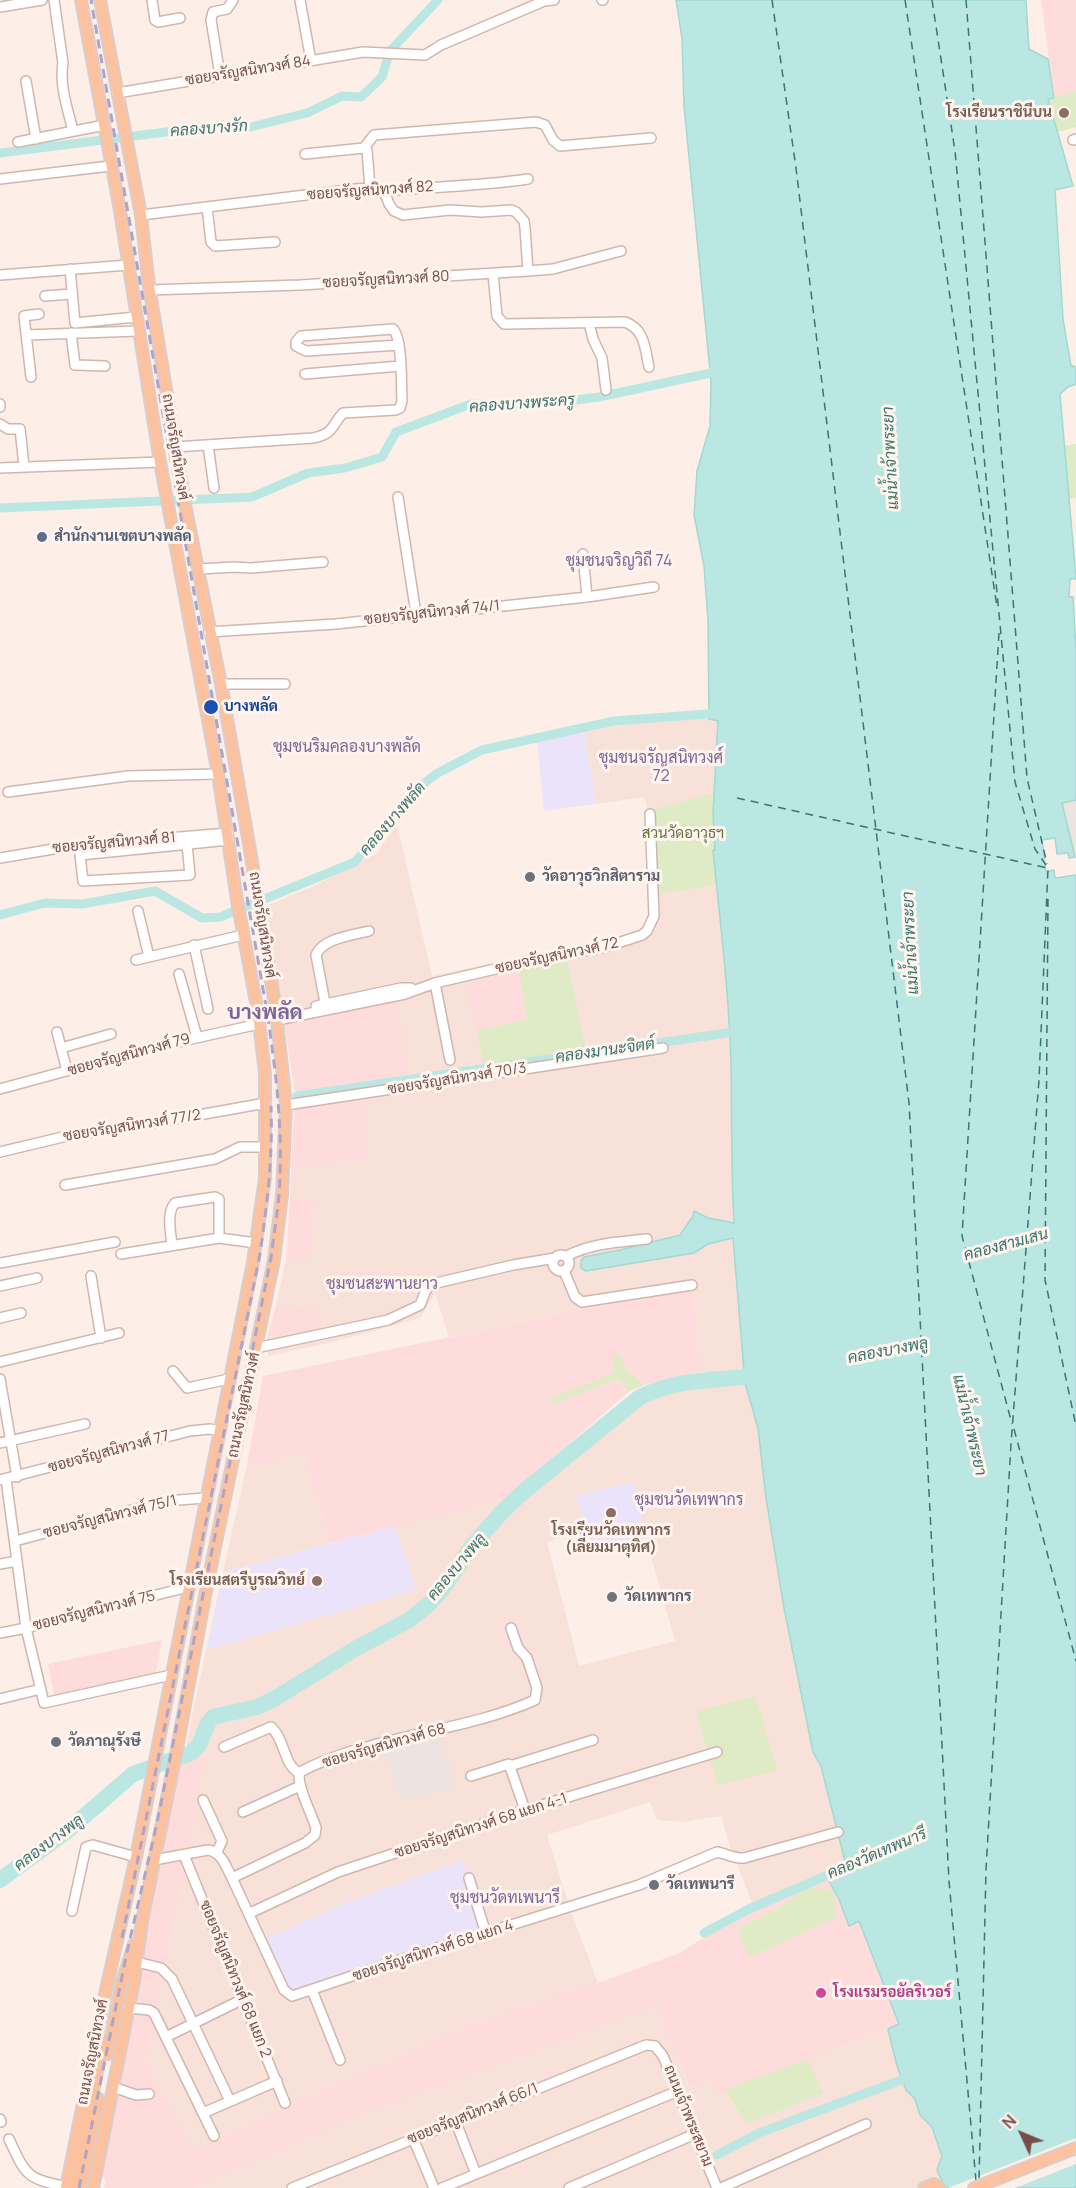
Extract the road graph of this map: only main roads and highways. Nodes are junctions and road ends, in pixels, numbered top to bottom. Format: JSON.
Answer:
{"nodes":[{"id":1,"x":81,"y":0,"type":"edge"},
{"id":2,"x":100,"y":0,"type":"edge"},
{"id":3,"x":230,"y":738,"type":"junction"},
{"id":4,"x":212,"y":741,"type":"junction"},
{"id":5,"x":124,"y":1917,"type":"junction"},
{"id":6,"x":142,"y":1921,"type":"junction"},
{"id":7,"x":1076,"y":2148,"type":"edge"},
{"id":8,"x":66,"y":2188,"type":"edge"},
{"id":9,"x":74,"y":2188,"type":"edge"},
{"id":10,"x":81,"y":2188,"type":"edge"},
{"id":11,"x":93,"y":2188,"type":"edge"},
{"id":12,"x":924,"y":2188,"type":"edge"},
{"id":13,"x":940,"y":2188,"type":"edge"},
{"id":14,"x":974,"y":2188,"type":"edge"}],
"edges":[{"from":1,"to":4,"type":"main road","name":"ถนนจรัญสนิทวงศ์"},
{"from":2,"to":3,"type":"main road","name":"ถนนจรัญสนิทวงศ์"},
{"from":3,"to":4,"type":"main road"},
{"from":3,"to":6,"type":"main road","name":"ถนนจรัญสนิทวงศ์"},
{"from":4,"to":5,"type":"main road","name":"ถนนจรัญสนิทวงศ์"},
{"from":5,"to":8,"type":"main road","name":"ถนนจรัญสนิทวงศ์"},
{"from":5,"to":9,"type":"main road","name":"ถนนจรัญสนิทวงศ์"},
{"from":6,"to":10,"type":"main road","name":"ถนนจรัญสนิทวงศ์"},
{"from":6,"to":11,"type":"main road","name":"ถนนจรัญสนิทวงศ์"},
{"from":7,"to":14,"type":"main road"},
{"from":12,"to":13,"type":"main road"}]}
